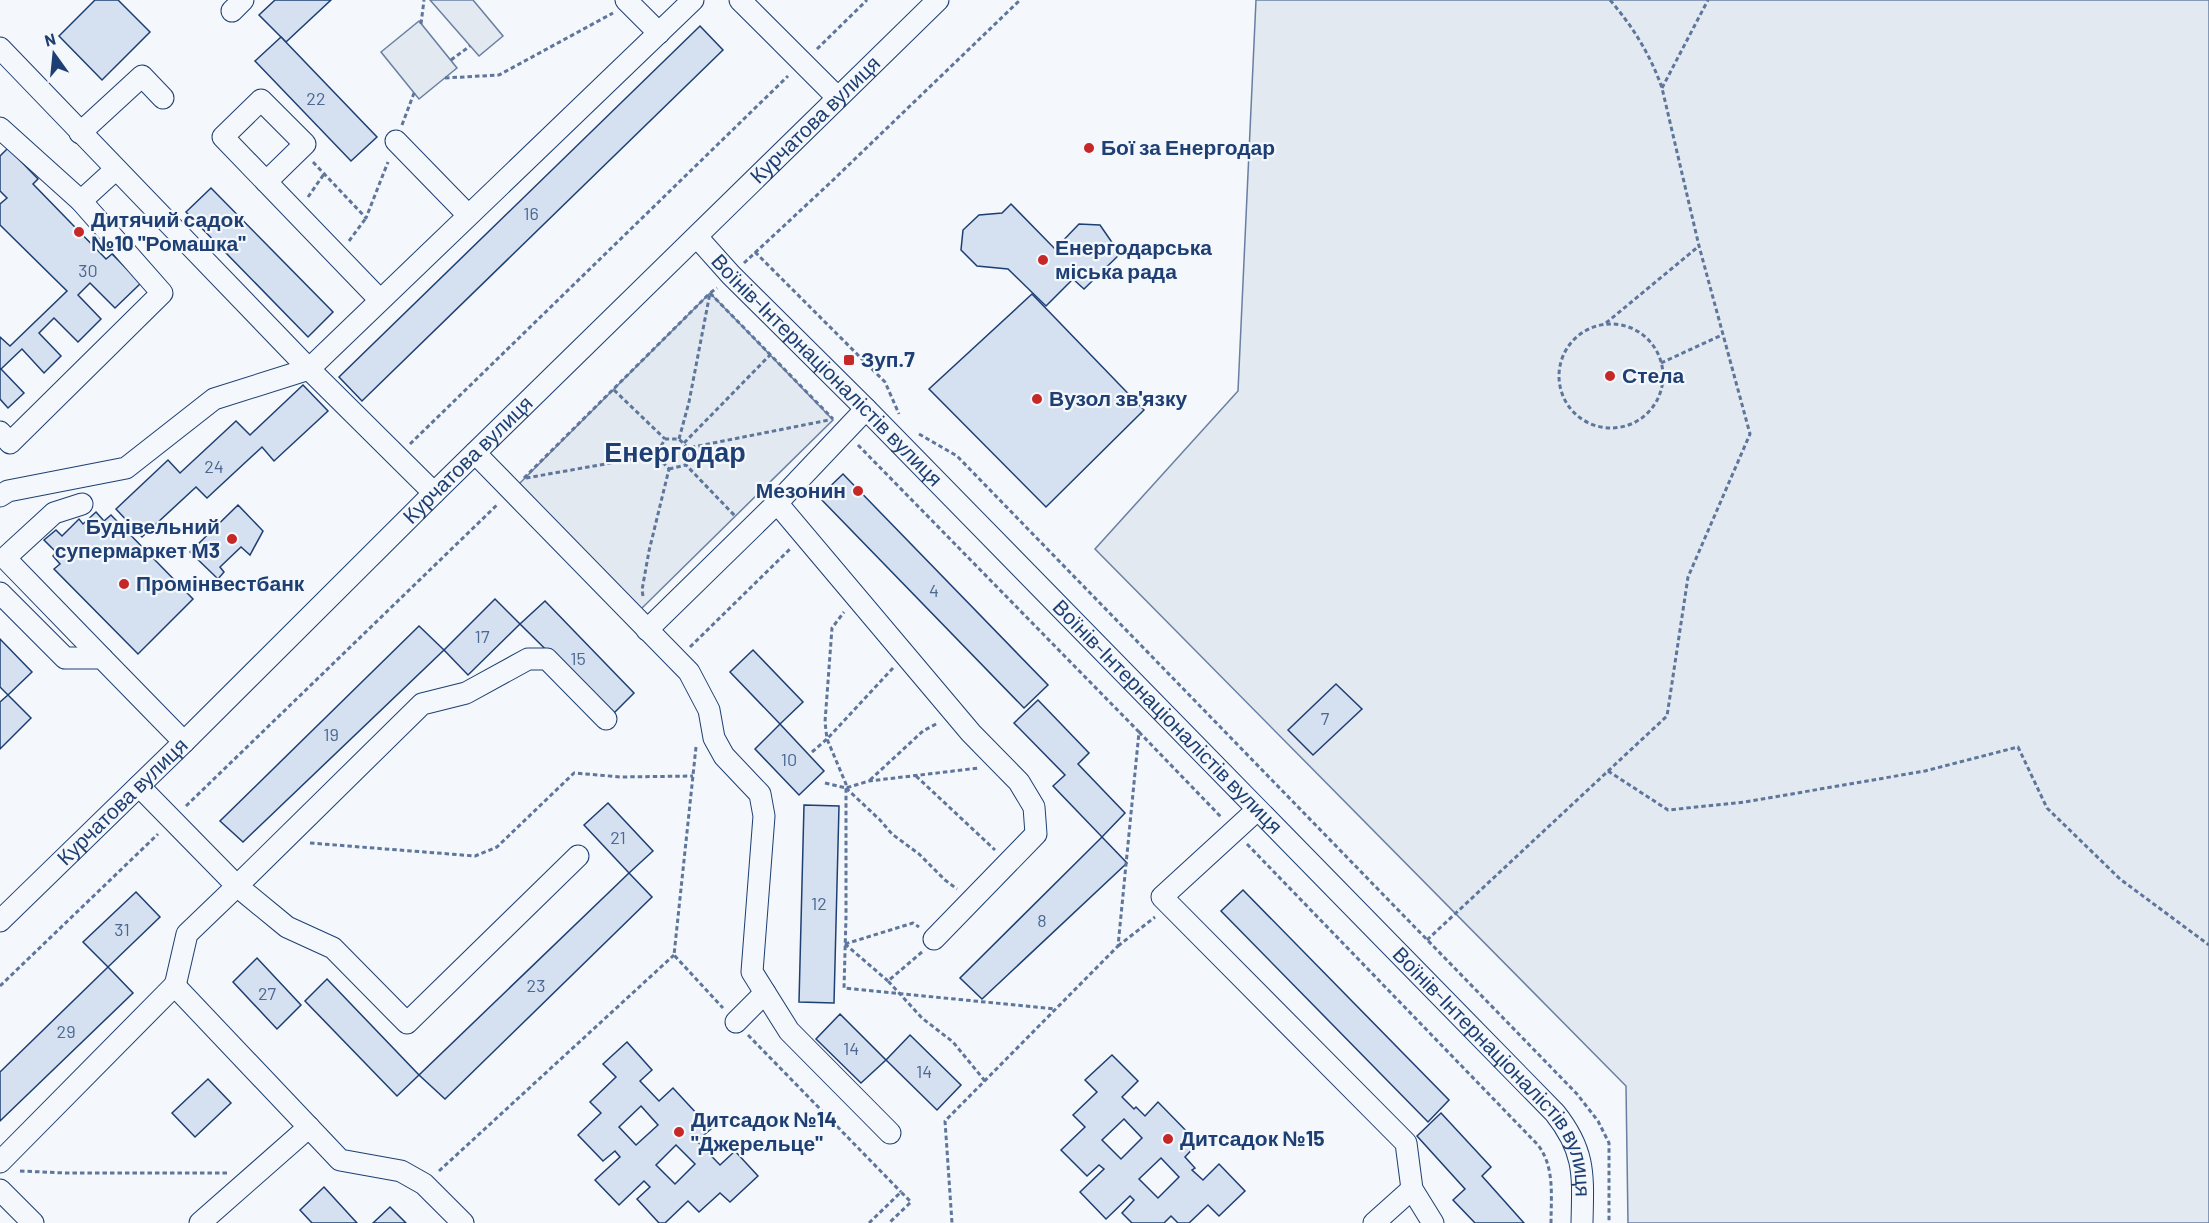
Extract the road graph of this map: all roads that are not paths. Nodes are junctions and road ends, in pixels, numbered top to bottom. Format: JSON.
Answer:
{"nodes":[{"id":1,"x":693,"y":0,"type":"edge"},
{"id":2,"x":740,"y":0,"type":"edge"},
{"id":3,"x":938,"y":0,"type":"edge"},
{"id":4,"x":628,"y":2,"type":"edge"},
{"id":5,"x":658,"y":33,"type":"junction"},
{"id":6,"x":0,"y":48,"type":"edge"},
{"id":7,"x":837,"y":97,"type":"junction"},
{"id":8,"x":163,"y":98,"type":"dead end"},
{"id":9,"x":0,"y":128,"type":"edge"},
{"id":10,"x":80,"y":133,"type":"junction"},
{"id":11,"x":396,"y":141,"type":"road end"},
{"id":12,"x":116,"y":169,"type":"junction"},
{"id":13,"x":266,"y":182,"type":"junction"},
{"id":14,"x":81,"y":201,"type":"junction"},
{"id":15,"x":468,"y":215,"type":"junction"},
{"id":16,"x":697,"y":237,"type":"junction"},
{"id":17,"x":380,"y":300,"type":"junction"},
{"id":18,"x":309,"y":369,"type":"junction"},
{"id":19,"x":866,"y":409,"type":"junction"},
{"id":20,"x":0,"y":432,"type":"edge"},
{"id":21,"x":475,"y":453,"type":"junction"},
{"id":22,"x":434,"y":493,"type":"junction"},
{"id":23,"x":0,"y":496,"type":"edge"},
{"id":24,"x":777,"y":502,"type":"junction"},
{"id":25,"x":82,"y":504,"type":"dead end"},
{"id":26,"x":0,"y":593,"type":"edge"},
{"id":27,"x":647,"y":630,"type":"junction"},
{"id":28,"x":102,"y":658,"type":"junction"},
{"id":29,"x":606,"y":719,"type":"dead end"},
{"id":30,"x":184,"y":742,"type":"junction"},
{"id":31,"x":139,"y":786,"type":"junction"},
{"id":32,"x":1257,"y":810,"type":"junction"},
{"id":33,"x":578,"y":856,"type":"dead end"},
{"id":34,"x":237,"y":886,"type":"junction"},
{"id":35,"x":0,"y":921,"type":"edge"},
{"id":36,"x":934,"y":939,"type":"road end"},
{"id":37,"x":176,"y":984,"type":"junction"},
{"id":38,"x":765,"y":993,"type":"junction"},
{"id":39,"x":736,"y":1022,"type":"dead end"},
{"id":40,"x":309,"y":1127,"type":"junction"},
{"id":41,"x":890,"y":1133,"type":"dead end"},
{"id":42,"x":4,"y":1175,"type":"edge"},
{"id":43,"x":1412,"y":1189,"type":"junction"},
{"id":44,"x":33,"y":1223,"type":"edge"},
{"id":45,"x":200,"y":1223,"type":"edge"},
{"id":46,"x":463,"y":1223,"type":"edge"},
{"id":47,"x":1374,"y":1223,"type":"edge"},
{"id":48,"x":1433,"y":1223,"type":"edge"},
{"id":49,"x":1582,"y":1223,"type":"edge"}],
"edges":[{"from":1,"to":5,"type":"street"},
{"from":2,"to":7,"type":"street"},
{"from":3,"to":7,"type":"street","name":"Курчатова вулиця"},
{"from":4,"to":5,"type":"street"},
{"from":5,"to":15,"type":"street"},
{"from":6,"to":10,"type":"street"},
{"from":7,"to":16,"type":"street","name":"Курчатова вулиця"},
{"from":8,"to":10,"type":"street"},
{"from":9,"to":14,"type":"street"},
{"from":10,"to":12,"type":"street"},
{"from":11,"to":15,"type":"street"},
{"from":12,"to":14,"type":"street"},
{"from":12,"to":18,"type":"street"},
{"from":13,"to":13,"type":"street"},
{"from":13,"to":17,"type":"street"},
{"from":14,"to":20,"type":"street"},
{"from":15,"to":17,"type":"street"},
{"from":16,"to":19,"type":"street","name":"Воїнів-Інтернаціоналістів вулиця"},
{"from":16,"to":21,"type":"street","name":"Курчатова вулиця"},
{"from":17,"to":18,"type":"street"},
{"from":18,"to":22,"type":"street"},
{"from":18,"to":23,"type":"street"},
{"from":19,"to":24,"type":"street"},
{"from":19,"to":32,"type":"street","name":"Воїнів-Інтернаціоналістів вулиця"},
{"from":21,"to":22,"type":"street","name":"Курчатова вулиця"},
{"from":21,"to":27,"type":"street"},
{"from":22,"to":30,"type":"street","name":"Курчатова вулиця"},
{"from":24,"to":27,"type":"street"},
{"from":24,"to":36,"type":"street"},
{"from":25,"to":28,"type":"street"},
{"from":26,"to":28,"type":"street"},
{"from":27,"to":38,"type":"street"},
{"from":28,"to":30,"type":"street"},
{"from":29,"to":34,"type":"street"},
{"from":30,"to":31,"type":"street","name":"Курчатова вулиця"},
{"from":31,"to":34,"type":"street"},
{"from":31,"to":35,"type":"street","name":"Курчатова вулиця"},
{"from":32,"to":43,"type":"street"},
{"from":32,"to":49,"type":"street","name":"Воїнів-Інтернаціоналістів вулиця"},
{"from":33,"to":34,"type":"street"},
{"from":34,"to":37,"type":"street"},
{"from":37,"to":40,"type":"street"},
{"from":37,"to":42,"type":"street"},
{"from":38,"to":39,"type":"street"},
{"from":38,"to":41,"type":"street"},
{"from":40,"to":45,"type":"street"},
{"from":40,"to":46,"type":"street"},
{"from":42,"to":44,"type":"street"},
{"from":43,"to":47,"type":"street"},
{"from":43,"to":48,"type":"street"}]}
